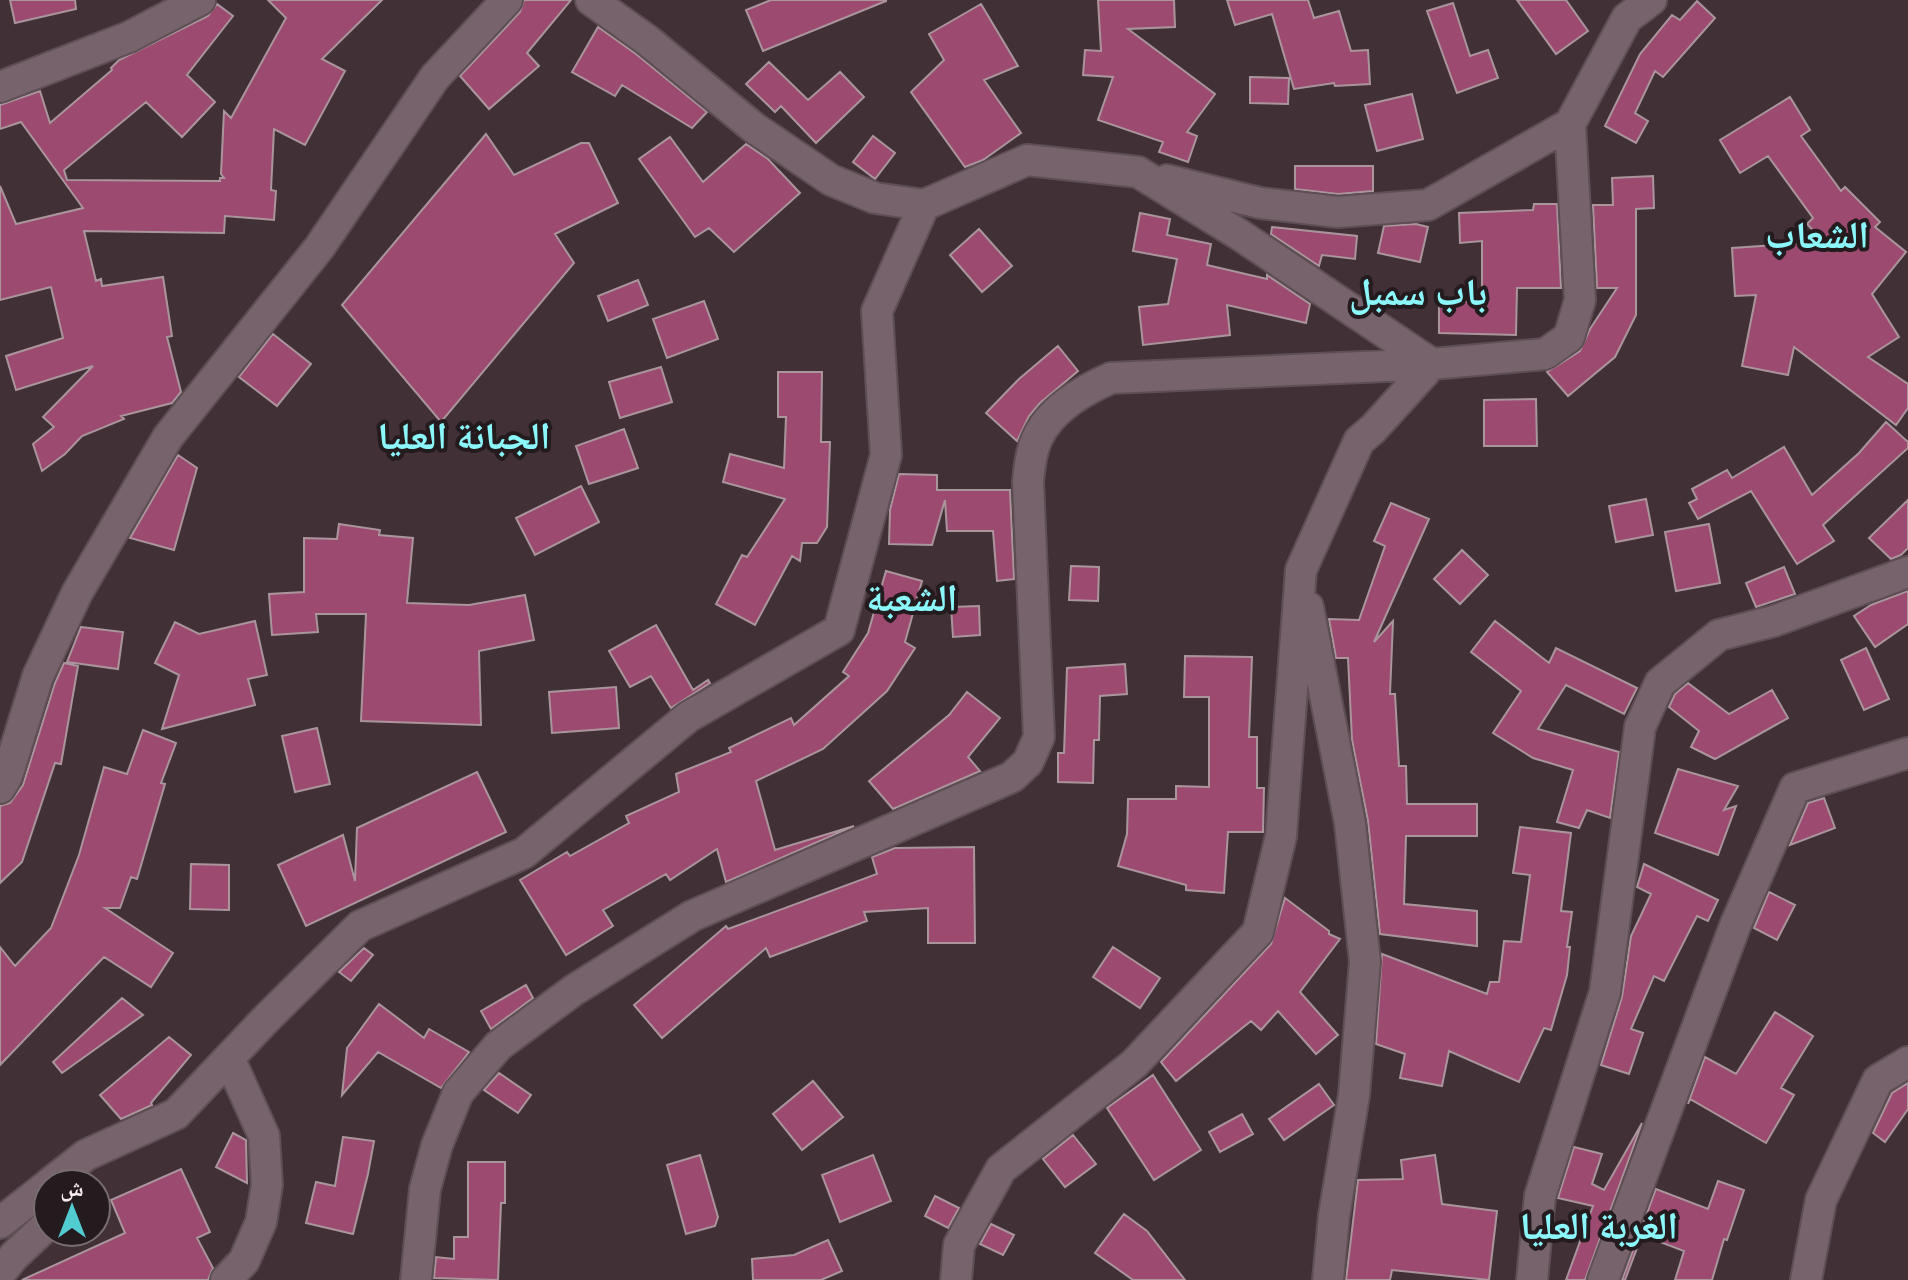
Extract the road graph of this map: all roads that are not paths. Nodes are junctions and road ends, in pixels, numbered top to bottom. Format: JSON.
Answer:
{"nodes":[{"id":1,"x":200,"y":0,"type":"edge"},
{"id":2,"x":507,"y":0,"type":"edge"},
{"id":3,"x":591,"y":0,"type":"edge"},
{"id":4,"x":1651,"y":0,"type":"edge"},
{"id":5,"x":0,"y":87,"type":"edge"},
{"id":6,"x":1570,"y":124,"type":"junction"},
{"id":7,"x":1138,"y":172,"type":"junction"},
{"id":8,"x":924,"y":205,"type":"junction"},
{"id":9,"x":1432,"y":364,"type":"junction"},
{"id":10,"x":1301,"y":570,"type":"junction"},
{"id":11,"x":1908,"y":572,"type":"edge"},
{"id":12,"x":1908,"y":753,"type":"edge"},
{"id":13,"x":0,"y":788,"type":"edge"},
{"id":14,"x":229,"y":1058,"type":"junction"},
{"id":15,"x":1908,"y":1062,"type":"edge"},
{"id":16,"x":86,"y":1155,"type":"junction"},
{"id":17,"x":69,"y":1168,"type":"edge"},
{"id":18,"x":80,"y":1168,"type":"edge"},
{"id":19,"x":32,"y":1197,"type":"edge"},
{"id":20,"x":0,"y":1223,"type":"edge"},
{"id":21,"x":32,"y":1239,"type":"edge"},
{"id":22,"x":0,"y":1273,"type":"edge"},
{"id":23,"x":226,"y":1280,"type":"edge"},
{"id":24,"x":416,"y":1280,"type":"edge"},
{"id":25,"x":956,"y":1280,"type":"edge"},
{"id":26,"x":1328,"y":1280,"type":"edge"},
{"id":27,"x":1532,"y":1280,"type":"edge"},
{"id":28,"x":1603,"y":1280,"type":"edge"},
{"id":29,"x":1806,"y":1280,"type":"edge"}],
"edges":[{"from":1,"to":5,"type":"street"},
{"from":2,"to":13,"type":"street"},
{"from":3,"to":8,"type":"street"},
{"from":4,"to":6,"type":"street"},
{"from":6,"to":7,"type":"street"},
{"from":6,"to":9,"type":"street"},
{"from":7,"to":8,"type":"street"},
{"from":7,"to":9,"type":"street"},
{"from":8,"to":14,"type":"street"},
{"from":9,"to":10,"type":"street"},
{"from":9,"to":24,"type":"street"},
{"from":10,"to":25,"type":"street"},
{"from":10,"to":26,"type":"street"},
{"from":11,"to":27,"type":"street"},
{"from":12,"to":28,"type":"street"},
{"from":14,"to":16,"type":"street"},
{"from":14,"to":23,"type":"street"},
{"from":15,"to":29,"type":"street"},
{"from":16,"to":17,"type":"street"},
{"from":16,"to":18,"type":"street"},
{"from":19,"to":20,"type":"street"},
{"from":21,"to":22,"type":"street"}]}
